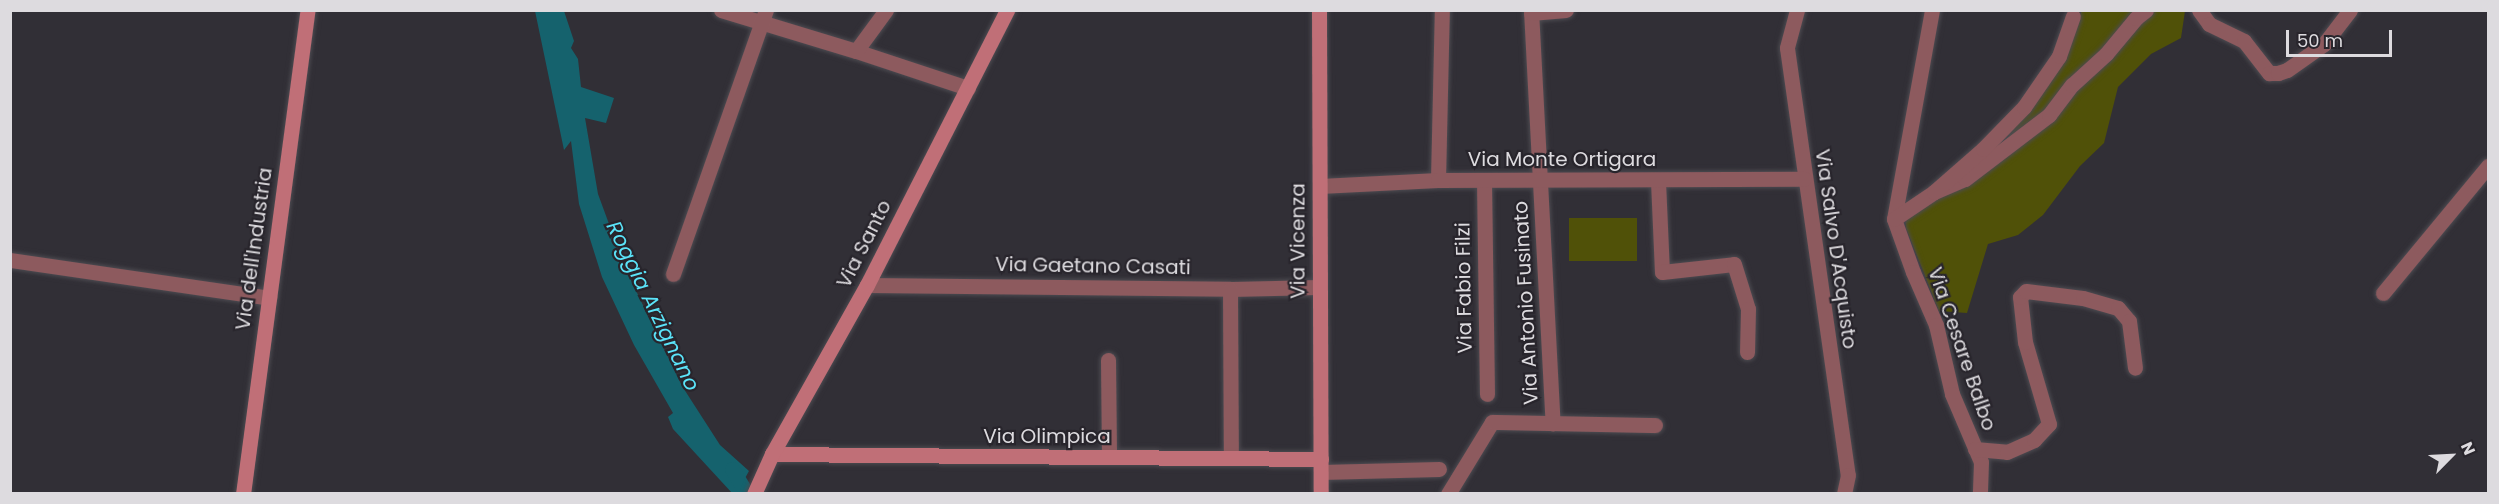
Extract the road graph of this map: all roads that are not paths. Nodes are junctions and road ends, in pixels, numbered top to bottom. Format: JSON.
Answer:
{"nodes":[{"id":1,"x":308,"y":10,"type":"edge"},
{"id":2,"x":721,"y":10,"type":"edge"},
{"id":3,"x":886,"y":10,"type":"edge"},
{"id":4,"x":1007,"y":10,"type":"edge"},
{"id":5,"x":1319,"y":10,"type":"edge"},
{"id":6,"x":1442,"y":10,"type":"edge"},
{"id":7,"x":1566,"y":10,"type":"edge"},
{"id":8,"x":1797,"y":10,"type":"edge"},
{"id":9,"x":1932,"y":10,"type":"edge"},
{"id":10,"x":2146,"y":10,"type":"edge"},
{"id":11,"x":2199,"y":10,"type":"edge"},
{"id":12,"x":2350,"y":10,"type":"edge"},
{"id":13,"x":1531,"y":12,"type":"edge"},
{"id":14,"x":2073,"y":16,"type":"dead end"},
{"id":15,"x":764,"y":18,"type":"edge"},
{"id":16,"x":856,"y":51,"type":"junction"},
{"id":17,"x":968,"y":88,"type":"junction"},
{"id":18,"x":2488,"y":166,"type":"edge"},
{"id":19,"x":1804,"y":179,"type":"junction"},
{"id":20,"x":1438,"y":180,"type":"junction"},
{"id":21,"x":1484,"y":180,"type":"junction"},
{"id":22,"x":1541,"y":181,"type":"junction"},
{"id":23,"x":1658,"y":181,"type":"junction"},
{"id":24,"x":1320,"y":186,"type":"junction"},
{"id":25,"x":1934,"y":192,"type":"junction"},
{"id":26,"x":1894,"y":219,"type":"junction"},
{"id":27,"x":10,"y":260,"type":"edge"},
{"id":28,"x":673,"y":274,"type":"dead end"},
{"id":29,"x":867,"y":285,"type":"junction"},
{"id":30,"x":1319,"y":287,"type":"junction"},
{"id":31,"x":1230,"y":289,"type":"junction"},
{"id":32,"x":2383,"y":293,"type":"dead end"},
{"id":33,"x":269,"y":298,"type":"junction"},
{"id":34,"x":1747,"y":352,"type":"dead end"},
{"id":35,"x":1108,"y":360,"type":"dead end"},
{"id":36,"x":2135,"y":368,"type":"dead end"},
{"id":37,"x":1487,"y":394,"type":"dead end"},
{"id":38,"x":1553,"y":423,"type":"junction"},
{"id":39,"x":1655,"y":425,"type":"dead end"},
{"id":40,"x":1975,"y":449,"type":"junction"},
{"id":41,"x":772,"y":454,"type":"junction"},
{"id":42,"x":1109,"y":457,"type":"junction"},
{"id":43,"x":1231,"y":458,"type":"junction"},
{"id":44,"x":1321,"y":466,"type":"junction"},
{"id":45,"x":1438,"y":469,"type":"dead end"},
{"id":46,"x":243,"y":494,"type":"edge"},
{"id":47,"x":754,"y":494,"type":"edge"},
{"id":48,"x":1321,"y":494,"type":"edge"},
{"id":49,"x":1449,"y":494,"type":"edge"},
{"id":50,"x":1844,"y":494,"type":"edge"},
{"id":51,"x":1980,"y":494,"type":"edge"}],
"edges":[{"from":1,"to":33,"type":"street","name":"Via dell'Industria"},
{"from":2,"to":15,"type":"street"},
{"from":3,"to":16,"type":"street"},
{"from":4,"to":17,"type":"street","name":"Via Santo"},
{"from":5,"to":24,"type":"street","name":"Via Vicenza"},
{"from":6,"to":20,"type":"street"},
{"from":7,"to":13,"type":"street"},
{"from":8,"to":19,"type":"street","name":"Via Salvo D'Acquisto"},
{"from":9,"to":26,"type":"street"},
{"from":10,"to":25,"type":"street"},
{"from":11,"to":12,"type":"street"},
{"from":13,"to":22,"type":"street","name":"Via Antonio Fusinato"},
{"from":14,"to":25,"type":"street"},
{"from":15,"to":16,"type":"street"},
{"from":15,"to":28,"type":"street"},
{"from":16,"to":17,"type":"street"},
{"from":17,"to":29,"type":"street","name":"Via Santo"},
{"from":18,"to":32,"type":"street"},
{"from":19,"to":23,"type":"street","name":"Via Monte Ortigara"},
{"from":19,"to":50,"type":"street","name":"Via Salvo D'Acquisto"},
{"from":20,"to":21,"type":"street","name":"Via Monte Ortigara"},
{"from":20,"to":24,"type":"street","name":"Via Monte Ortigara"},
{"from":21,"to":22,"type":"street","name":"Via Monte Ortigara"},
{"from":21,"to":37,"type":"street","name":"Via Fabio Filzi"},
{"from":22,"to":23,"type":"street","name":"Via Monte Ortigara"},
{"from":22,"to":38,"type":"street","name":"Via Antonio Fusinato"},
{"from":23,"to":34,"type":"street"},
{"from":24,"to":30,"type":"street","name":"Via Vicenza"},
{"from":25,"to":26,"type":"street"},
{"from":26,"to":40,"type":"street","name":"Via Cesare Balbo"},
{"from":27,"to":33,"type":"street"},
{"from":29,"to":31,"type":"street","name":"Via Gaetano Casati"},
{"from":29,"to":41,"type":"street","name":"Via Santo"},
{"from":30,"to":31,"type":"street","name":"Via Gaetano Casati"},
{"from":30,"to":44,"type":"street","name":"Via Vicenza"},
{"from":31,"to":43,"type":"street"},
{"from":33,"to":46,"type":"street","name":"Via dell'Industria"},
{"from":35,"to":42,"type":"street"},
{"from":36,"to":40,"type":"street"},
{"from":38,"to":39,"type":"street","name":"Via Antonio Fusinato"},
{"from":38,"to":49,"type":"street","name":"Via Antonio Fusinato"},
{"from":40,"to":51,"type":"street","name":"Via Cesare Balbo"},
{"from":41,"to":42,"type":"street","name":"Via Olimpica"},
{"from":41,"to":47,"type":"street","name":"Via Santo"},
{"from":42,"to":43,"type":"street","name":"Via Olimpica"},
{"from":43,"to":44,"type":"street","name":"Via Olimpica"},
{"from":44,"to":45,"type":"street"},
{"from":44,"to":48,"type":"street","name":"Via Vicenza"}]}
